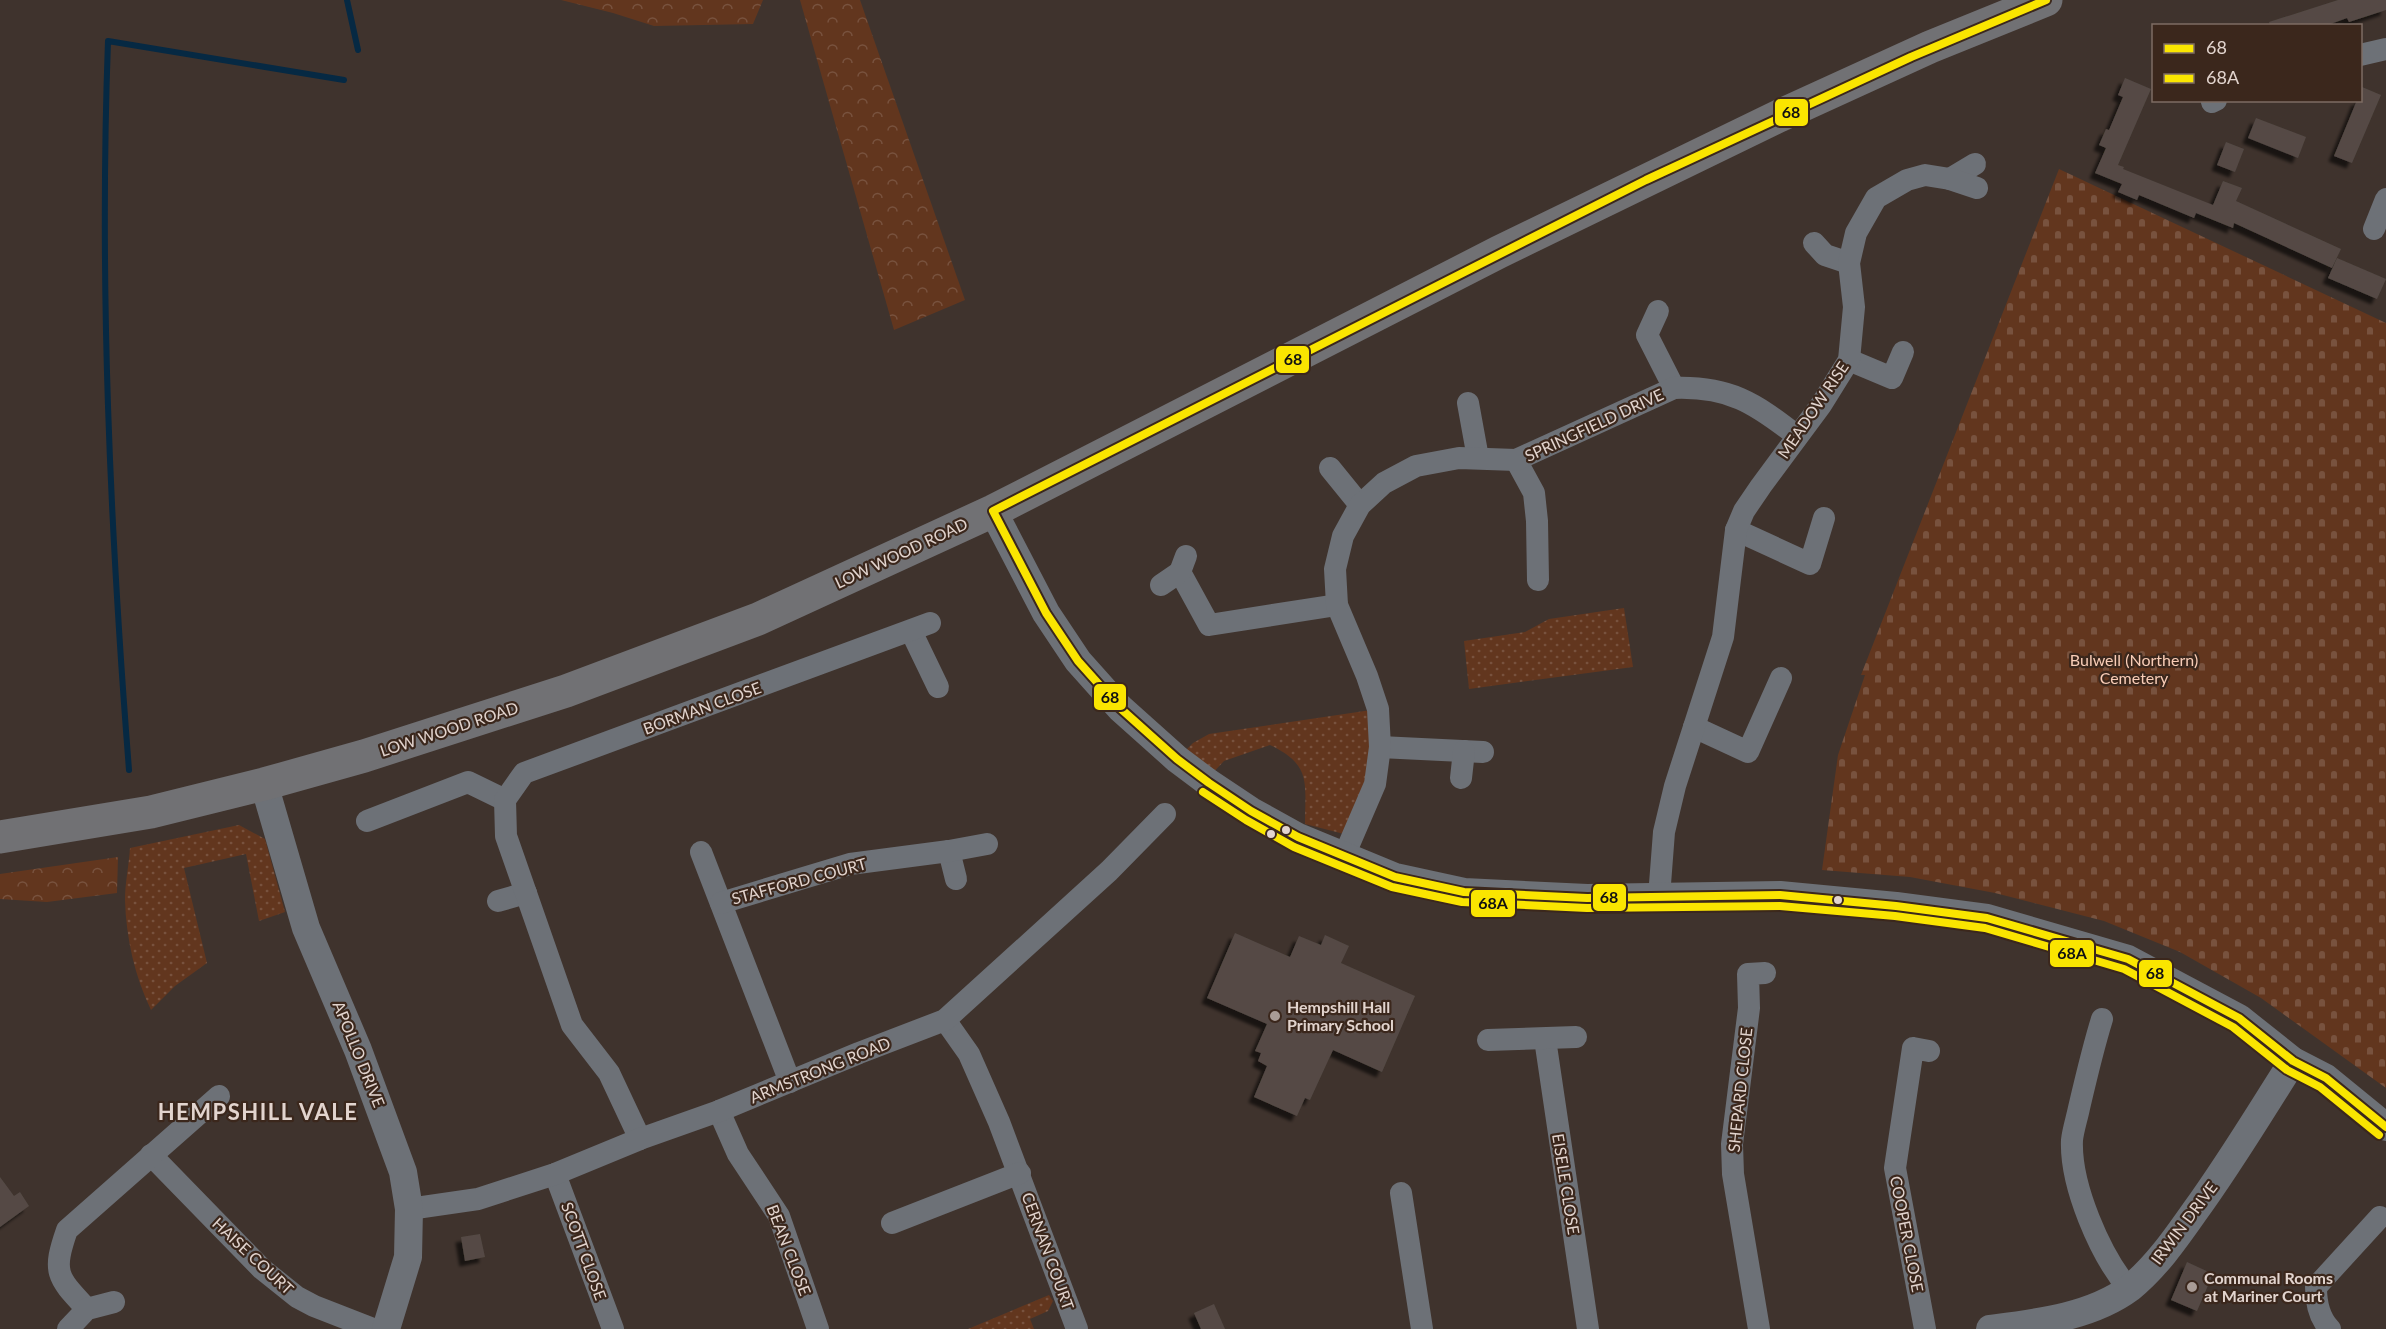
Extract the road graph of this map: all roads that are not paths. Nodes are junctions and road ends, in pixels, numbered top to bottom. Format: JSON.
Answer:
{"nodes":[{"id":1,"x":2046,"y":0,"type":"edge"},
{"id":2,"x":2386,"y":49,"type":"edge"},
{"id":3,"x":2362,"y":55,"type":"edge"},
{"id":4,"x":1975,"y":164,"type":"dead end"},
{"id":5,"x":1950,"y":178,"type":"junction"},
{"id":6,"x":1977,"y":188,"type":"dead end"},
{"id":7,"x":2386,"y":199,"type":"edge"},
{"id":8,"x":2374,"y":229,"type":"dead end"},
{"id":9,"x":1814,"y":243,"type":"dead end"},
{"id":10,"x":1849,"y":263,"type":"junction"},
{"id":11,"x":1658,"y":311,"type":"dead end"},
{"id":12,"x":1903,"y":352,"type":"dead end"},
{"id":13,"x":1849,"y":360,"type":"junction"},
{"id":14,"x":1674,"y":388,"type":"junction"},
{"id":15,"x":1468,"y":404,"type":"dead end"},
{"id":16,"x":1797,"y":436,"type":"junction"},
{"id":17,"x":1478,"y":458,"type":"junction"},
{"id":18,"x":1516,"y":460,"type":"junction"},
{"id":19,"x":1330,"y":468,"type":"dead end"},
{"id":20,"x":1360,"y":505,"type":"junction"},
{"id":21,"x":993,"y":511,"type":"junction"},
{"id":22,"x":1824,"y":518,"type":"dead end"},
{"id":23,"x":1736,"y":530,"type":"junction"},
{"id":24,"x":1538,"y":580,"type":"dead end"},
{"id":25,"x":1161,"y":585,"type":"dead end"},
{"id":26,"x":1337,"y":605,"type":"junction"},
{"id":27,"x":1781,"y":678,"type":"dead end"},
{"id":28,"x":938,"y":687,"type":"dead end"},
{"id":29,"x":1694,"y":727,"type":"junction"},
{"id":30,"x":1380,"y":747,"type":"junction"},
{"id":31,"x":1461,"y":778,"type":"dead end"},
{"id":32,"x":264,"y":784,"type":"junction"},
{"id":33,"x":505,"y":800,"type":"junction"},
{"id":34,"x":1165,"y":814,"type":"dead end"},
{"id":35,"x":367,"y":821,"type":"dead end"},
{"id":36,"x":0,"y":837,"type":"edge"},
{"id":37,"x":987,"y":844,"type":"dead end"},
{"id":38,"x":949,"y":851,"type":"junction"},
{"id":39,"x":701,"y":852,"type":"dead end"},
{"id":40,"x":1344,"y":856,"type":"junction"},
{"id":41,"x":957,"y":879,"type":"dead end"},
{"id":42,"x":526,"y":893,"type":"junction"},
{"id":43,"x":1659,"y":897,"type":"junction"},
{"id":44,"x":498,"y":901,"type":"dead end"},
{"id":45,"x":721,"y":903,"type":"junction"},
{"id":46,"x":1765,"y":974,"type":"dead end"},
{"id":47,"x":2102,"y":1019,"type":"dead end"},
{"id":48,"x":945,"y":1020,"type":"junction"},
{"id":49,"x":1576,"y":1036,"type":"dead end"},
{"id":50,"x":1545,"y":1039,"type":"junction"},
{"id":51,"x":1488,"y":1040,"type":"dead end"},
{"id":52,"x":1929,"y":1051,"type":"dead end"},
{"id":53,"x":2293,"y":1061,"type":"junction"},
{"id":54,"x":790,"y":1082,"type":"junction"},
{"id":55,"x":219,"y":1096,"type":"dead end"},
{"id":56,"x":719,"y":1112,"type":"junction"},
{"id":57,"x":2386,"y":1127,"type":"edge"},
{"id":58,"x":640,"y":1139,"type":"junction"},
{"id":59,"x":151,"y":1155,"type":"junction"},
{"id":60,"x":1020,"y":1173,"type":"junction"},
{"id":61,"x":555,"y":1174,"type":"junction"},
{"id":62,"x":1396,"y":1204,"type":"dead end"},
{"id":63,"x":409,"y":1209,"type":"junction"},
{"id":64,"x":2380,"y":1217,"type":"dead end"},
{"id":65,"x":892,"y":1223,"type":"dead end"},
{"id":66,"x":2129,"y":1289,"type":"junction"},
{"id":67,"x":114,"y":1302,"type":"dead end"},
{"id":68,"x":87,"y":1309,"type":"junction"},
{"id":69,"x":68,"y":1329,"type":"edge"},
{"id":70,"x":373,"y":1329,"type":"edge"},
{"id":71,"x":386,"y":1329,"type":"edge"},
{"id":72,"x":613,"y":1329,"type":"edge"},
{"id":73,"x":818,"y":1329,"type":"edge"},
{"id":74,"x":1077,"y":1329,"type":"edge"},
{"id":75,"x":1422,"y":1329,"type":"edge"},
{"id":76,"x":1588,"y":1329,"type":"edge"},
{"id":77,"x":1759,"y":1329,"type":"edge"},
{"id":78,"x":1925,"y":1329,"type":"edge"},
{"id":79,"x":1990,"y":1329,"type":"edge"},
{"id":80,"x":2330,"y":1329,"type":"edge"}],
"edges":[{"from":1,"to":21,"type":"main road","name":"LOW WOOD ROAD"},
{"from":2,"to":3,"type":"street"},
{"from":4,"to":5,"type":"street"},
{"from":5,"to":6,"type":"street","name":"MEADOW RISE"},
{"from":5,"to":10,"type":"street","name":"MEADOW RISE"},
{"from":7,"to":8,"type":"street"},
{"from":9,"to":10,"type":"street"},
{"from":10,"to":13,"type":"street","name":"MEADOW RISE"},
{"from":11,"to":14,"type":"street","name":"SPRINGFIELD DRIVE"},
{"from":12,"to":13,"type":"street"},
{"from":13,"to":16,"type":"street","name":"MEADOW RISE"},
{"from":14,"to":16,"type":"street","name":"SPRINGFIELD DRIVE"},
{"from":14,"to":18,"type":"street","name":"SPRINGFIELD DRIVE"},
{"from":15,"to":17,"type":"street"},
{"from":16,"to":23,"type":"street","name":"MEADOW RISE"},
{"from":17,"to":18,"type":"street","name":"SPRINGFIELD DRIVE"},
{"from":17,"to":20,"type":"street","name":"SPRINGFIELD DRIVE"},
{"from":18,"to":24,"type":"street"},
{"from":19,"to":20,"type":"street"},
{"from":20,"to":26,"type":"street","name":"SPRINGFIELD DRIVE"},
{"from":21,"to":32,"type":"main road","name":"LOW WOOD ROAD"},
{"from":21,"to":40,"type":"street"},
{"from":22,"to":23,"type":"street"},
{"from":23,"to":29,"type":"street","name":"MEADOW RISE"},
{"from":25,"to":26,"type":"street"},
{"from":26,"to":30,"type":"street","name":"SPRINGFIELD DRIVE"},
{"from":27,"to":29,"type":"street"},
{"from":28,"to":33,"type":"street","name":"BORMAN CLOSE"},
{"from":29,"to":43,"type":"street","name":"MEADOW RISE"},
{"from":30,"to":31,"type":"street"},
{"from":30,"to":40,"type":"street","name":"SPRINGFIELD DRIVE"},
{"from":32,"to":36,"type":"main road","name":"LOW WOOD ROAD"},
{"from":32,"to":63,"type":"street","name":"APOLLO DRIVE"},
{"from":33,"to":35,"type":"street"},
{"from":33,"to":42,"type":"street"},
{"from":34,"to":48,"type":"street","name":"ARMSTRONG ROAD"},
{"from":37,"to":38,"type":"street","name":"STAFFORD COURT"},
{"from":38,"to":41,"type":"street"},
{"from":38,"to":45,"type":"street","name":"STAFFORD COURT"},
{"from":39,"to":45,"type":"street","name":"STAFFORD COURT"},
{"from":40,"to":43,"type":"street"},
{"from":42,"to":44,"type":"street"},
{"from":42,"to":58,"type":"street"},
{"from":43,"to":53,"type":"street"},
{"from":45,"to":54,"type":"street","name":"STAFFORD COURT"},
{"from":46,"to":77,"type":"street","name":"SHEPARD CLOSE"},
{"from":47,"to":66,"type":"street"},
{"from":48,"to":54,"type":"street","name":"ARMSTRONG ROAD"},
{"from":48,"to":60,"type":"street","name":"CERNAN COURT"},
{"from":49,"to":50,"type":"street"},
{"from":50,"to":51,"type":"street"},
{"from":50,"to":76,"type":"street","name":"EISELE CLOSE"},
{"from":52,"to":78,"type":"street","name":"COOPER CLOSE"},
{"from":53,"to":57,"type":"street"},
{"from":53,"to":66,"type":"street","name":"IRWIN DRIVE"},
{"from":54,"to":56,"type":"street","name":"ARMSTRONG ROAD"},
{"from":55,"to":59,"type":"street"},
{"from":56,"to":58,"type":"street","name":"ARMSTRONG ROAD"},
{"from":56,"to":73,"type":"street","name":"BEAN CLOSE"},
{"from":58,"to":61,"type":"street","name":"ARMSTRONG ROAD"},
{"from":59,"to":68,"type":"street"},
{"from":59,"to":70,"type":"street","name":"HAISE COURT"},
{"from":60,"to":65,"type":"street","name":"CERNAN COURT"},
{"from":60,"to":74,"type":"street","name":"CERNAN COURT"},
{"from":61,"to":63,"type":"street","name":"ARMSTRONG ROAD"},
{"from":61,"to":72,"type":"street","name":"SCOTT CLOSE"},
{"from":62,"to":75,"type":"street"},
{"from":63,"to":71,"type":"street","name":"APOLLO DRIVE"},
{"from":64,"to":80,"type":"street"},
{"from":66,"to":79,"type":"street","name":"IRWIN DRIVE"},
{"from":67,"to":68,"type":"street"},
{"from":68,"to":69,"type":"street"}]}
